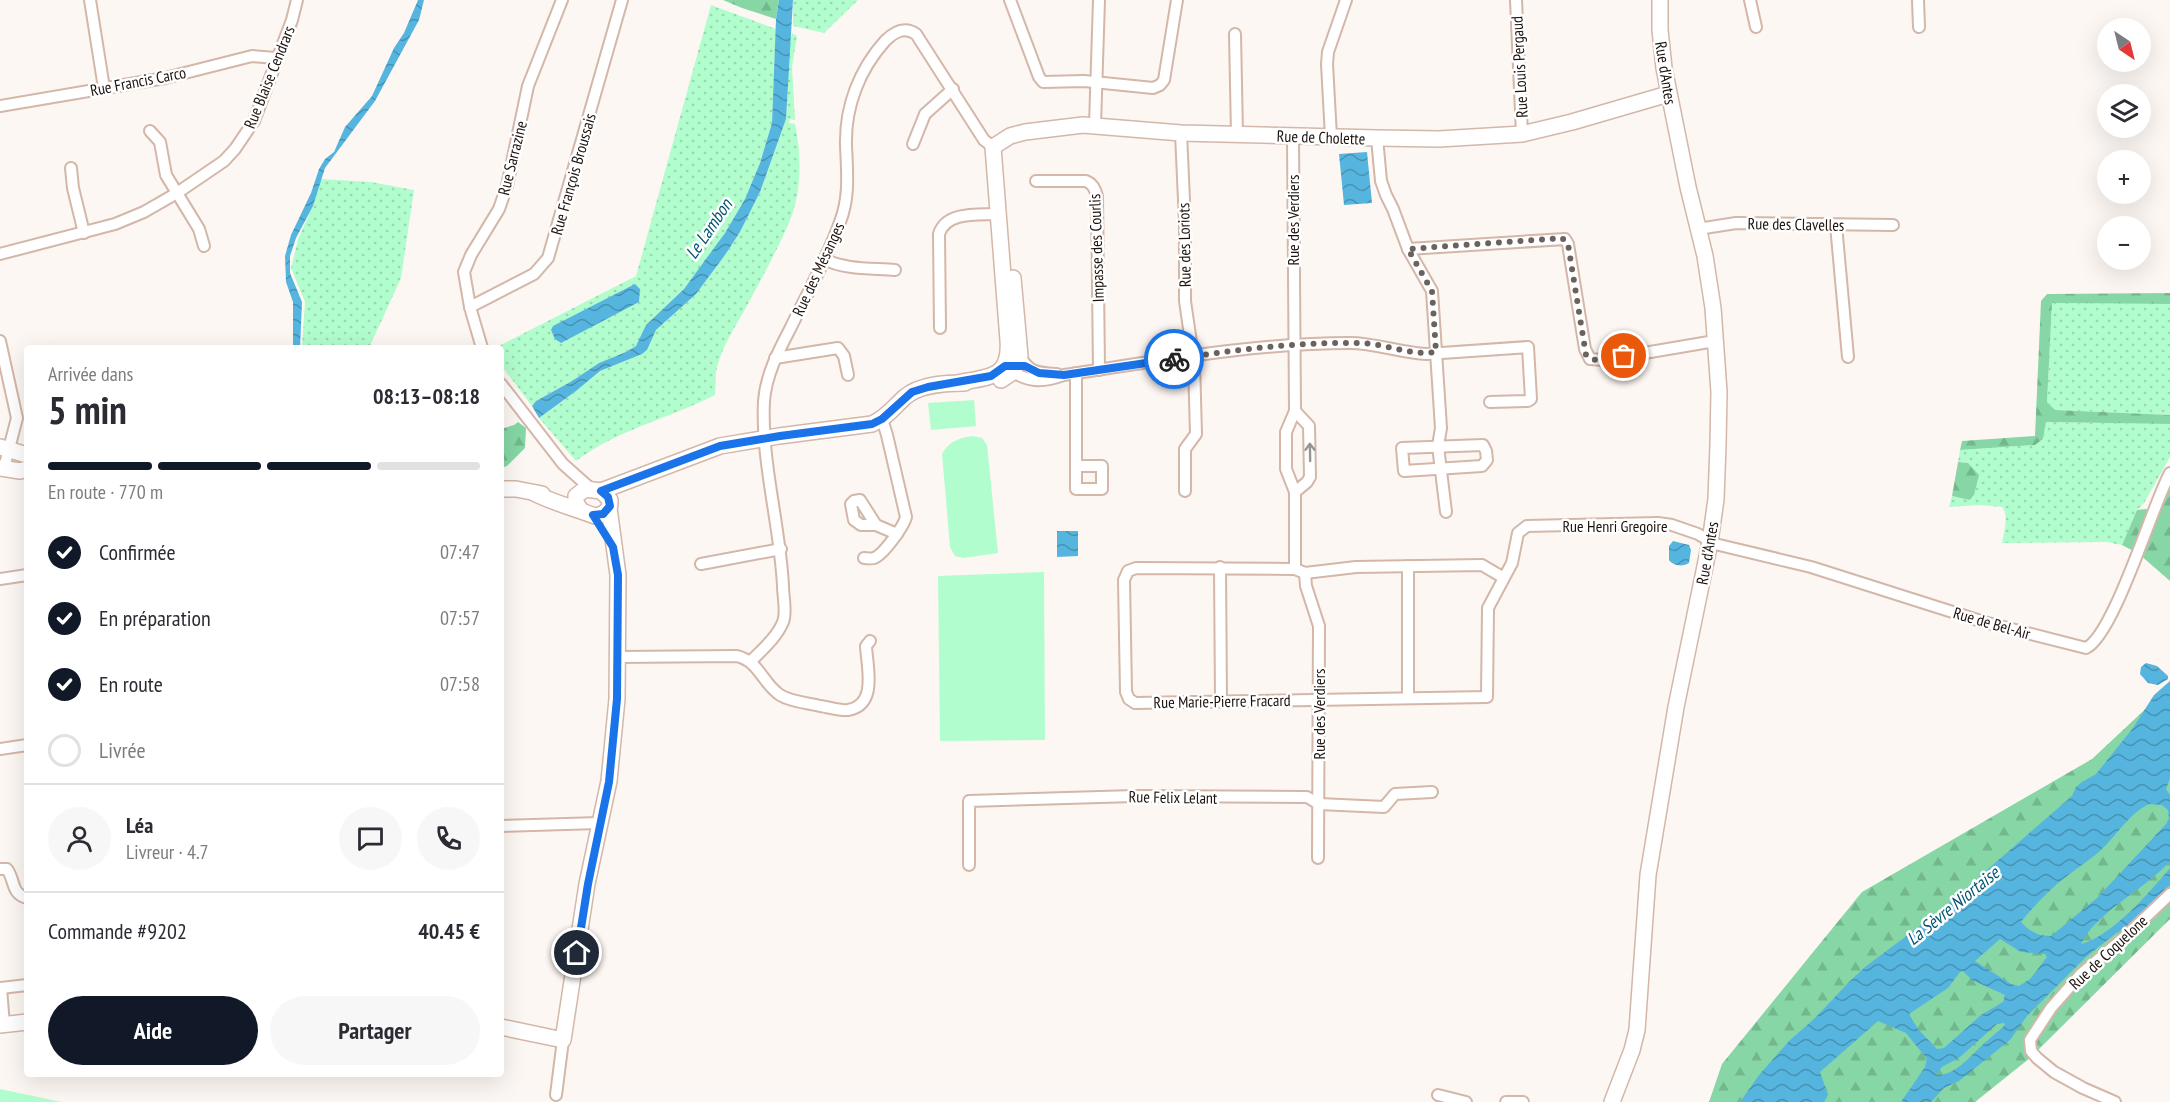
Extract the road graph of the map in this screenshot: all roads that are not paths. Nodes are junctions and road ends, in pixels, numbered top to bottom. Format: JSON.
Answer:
{"nodes":[{"id":1,"x":90,"y":0,"type":"edge"},
{"id":2,"x":297,"y":0,"type":"edge"},
{"id":3,"x":562,"y":0,"type":"edge"},
{"id":4,"x":622,"y":0,"type":"edge"},
{"id":5,"x":1010,"y":0,"type":"edge"},
{"id":6,"x":1099,"y":0,"type":"edge"},
{"id":7,"x":1177,"y":0,"type":"edge"},
{"id":8,"x":1346,"y":0,"type":"edge"},
{"id":9,"x":1515,"y":0,"type":"edge"},
{"id":10,"x":1660,"y":0,"type":"edge"},
{"id":11,"x":1750,"y":0,"type":"edge"},
{"id":12,"x":1918,"y":0,"type":"edge"},
{"id":13,"x":1756,"y":27,"type":"dead end"},
{"id":14,"x":1920,"y":27,"type":"dead end"},
{"id":15,"x":1235,"y":34,"type":"dead end"},
{"id":16,"x":276,"y":58,"type":"junction"},
{"id":17,"x":1095,"y":82,"type":"junction"},
{"id":18,"x":104,"y":87,"type":"junction"},
{"id":19,"x":953,"y":89,"type":"junction"},
{"id":20,"x":1668,"y":94,"type":"junction"},
{"id":21,"x":0,"y":106,"type":"edge"},
{"id":22,"x":1095,"y":125,"type":"junction"},
{"id":23,"x":150,"y":130,"type":"dead end"},
{"id":24,"x":1181,"y":133,"type":"junction"},
{"id":25,"x":1237,"y":134,"type":"junction"},
{"id":26,"x":1522,"y":134,"type":"junction"},
{"id":27,"x":1293,"y":136,"type":"junction"},
{"id":28,"x":1331,"y":136,"type":"junction"},
{"id":29,"x":1377,"y":138,"type":"junction"},
{"id":30,"x":914,"y":144,"type":"dead end"},
{"id":31,"x":993,"y":147,"type":"junction"},
{"id":32,"x":994,"y":167,"type":"junction"},
{"id":33,"x":71,"y":168,"type":"dead end"},
{"id":34,"x":1036,"y":181,"type":"dead end"},
{"id":35,"x":177,"y":193,"type":"junction"},
{"id":36,"x":997,"y":214,"type":"junction"},
{"id":37,"x":1836,"y":225,"type":"junction"},
{"id":38,"x":1893,"y":225,"type":"dead end"},
{"id":39,"x":1698,"y":229,"type":"junction"},
{"id":40,"x":84,"y":233,"type":"junction"},
{"id":41,"x":204,"y":246,"type":"dead end"},
{"id":42,"x":1408,"y":249,"type":"junction"},
{"id":43,"x":0,"y":254,"type":"edge"},
{"id":44,"x":824,"y":259,"type":"junction"},
{"id":45,"x":895,"y":270,"type":"dead end"},
{"id":46,"x":470,"y":307,"type":"junction"},
{"id":47,"x":940,"y":328,"type":"dead end"},
{"id":48,"x":1715,"y":341,"type":"junction"},
{"id":49,"x":481,"y":345,"type":"edge"},
{"id":50,"x":1295,"y":346,"type":"junction"},
{"id":51,"x":1,"y":348,"type":"edge"},
{"id":52,"x":1436,"y":352,"type":"junction"},
{"id":53,"x":1193,"y":356,"type":"junction"},
{"id":54,"x":1848,"y":357,"type":"dead end"},
{"id":55,"x":775,"y":358,"type":"junction"},
{"id":56,"x":1015,"y":365,"type":"junction"},
{"id":57,"x":1099,"y":370,"type":"junction"},
{"id":58,"x":1076,"y":373,"type":"junction"},
{"id":59,"x":848,"y":375,"type":"dead end"},
{"id":60,"x":504,"y":388,"type":"edge"},
{"id":61,"x":1490,"y":402,"type":"dead end"},
{"id":62,"x":1294,"y":411,"type":"junction"},
{"id":63,"x":882,"y":419,"type":"junction"},
{"id":64,"x":764,"y":439,"type":"junction"},
{"id":65,"x":1438,"y":446,"type":"junction"},
{"id":66,"x":4,"y":448,"type":"edge"},
{"id":67,"x":24,"y":454,"type":"edge"},
{"id":68,"x":1077,"y":466,"type":"dead end"},
{"id":69,"x":2,"y":468,"type":"edge"},
{"id":70,"x":1440,"y":468,"type":"junction"},
{"id":71,"x":24,"y":470,"type":"edge"},
{"id":72,"x":2170,"y":473,"type":"edge"},
{"id":73,"x":504,"y":489,"type":"edge"},
{"id":74,"x":1185,"y":491,"type":"dead end"},
{"id":75,"x":1295,"y":492,"type":"junction"},
{"id":76,"x":592,"y":501,"type":"junction"},
{"id":77,"x":1446,"y":512,"type":"dead end"},
{"id":78,"x":876,"y":525,"type":"dead end"},
{"id":79,"x":1518,"y":533,"type":"joint"},
{"id":80,"x":897,"y":534,"type":"junction"},
{"id":81,"x":1710,"y":542,"type":"junction"},
{"id":82,"x":781,"y":549,"type":"junction"},
{"id":83,"x":864,"y":558,"type":"dead end"},
{"id":84,"x":701,"y":564,"type":"dead end"},
{"id":85,"x":1408,"y":566,"type":"junction"},
{"id":86,"x":1220,"y":567,"type":"junction"},
{"id":87,"x":1300,"y":571,"type":"junction"},
{"id":88,"x":24,"y":575,"type":"edge"},
{"id":89,"x":1504,"y":578,"type":"junction"},
{"id":90,"x":0,"y":579,"type":"edge"},
{"id":91,"x":870,"y":640,"type":"dead end"},
{"id":92,"x":618,"y":657,"type":"junction"},
{"id":93,"x":751,"y":661,"type":"junction"},
{"id":94,"x":1408,"y":698,"type":"junction"},
{"id":95,"x":1319,"y":699,"type":"junction"},
{"id":96,"x":1221,"y":701,"type":"junction"},
{"id":97,"x":24,"y":745,"type":"edge"},
{"id":98,"x":0,"y":749,"type":"edge"},
{"id":99,"x":1432,"y":792,"type":"dead end"},
{"id":100,"x":1320,"y":804,"type":"junction"},
{"id":101,"x":599,"y":823,"type":"junction"},
{"id":102,"x":504,"y":826,"type":"edge"},
{"id":103,"x":1318,"y":858,"type":"dead end"},
{"id":104,"x":969,"y":865,"type":"dead end"},
{"id":105,"x":0,"y":870,"type":"edge"},
{"id":106,"x":2170,"y":894,"type":"edge"},
{"id":107,"x":24,"y":897,"type":"edge"},
{"id":108,"x":24,"y":985,"type":"edge"},
{"id":109,"x":24,"y":1022,"type":"edge"},
{"id":110,"x":2,"y":1025,"type":"edge"},
{"id":111,"x":504,"y":1028,"type":"edge"},
{"id":112,"x":563,"y":1040,"type":"junction"},
{"id":113,"x":556,"y":1095,"type":"dead end"},
{"id":114,"x":1438,"y":1095,"type":"dead end"},
{"id":115,"x":1466,"y":1102,"type":"edge"},
{"id":116,"x":1506,"y":1102,"type":"edge"},
{"id":117,"x":1523,"y":1102,"type":"edge"},
{"id":118,"x":1612,"y":1102,"type":"edge"},
{"id":119,"x":2115,"y":1102,"type":"edge"}],
"edges":[{"from":1,"to":18,"type":"street"},
{"from":2,"to":16,"type":"street","name":"Rue Blaise Cendrars"},
{"from":3,"to":46,"type":"street","name":"Rue Sarrazine"},
{"from":4,"to":46,"type":"street","name":"Rue François Broussais"},
{"from":5,"to":17,"type":"street"},
{"from":6,"to":17,"type":"street"},
{"from":7,"to":17,"type":"street"},
{"from":8,"to":28,"type":"street"},
{"from":9,"to":26,"type":"street","name":"Rue Louis Pergaud"},
{"from":10,"to":20,"type":"street","name":"Rue d'Antes"},
{"from":11,"to":13,"type":"street"},
{"from":12,"to":14,"type":"street"},
{"from":15,"to":25,"type":"street"},
{"from":16,"to":18,"type":"street","name":"Rue Francis Carco"},
{"from":16,"to":35,"type":"street","name":"Rue Blaise Cendrars"},
{"from":17,"to":22,"type":"street"},
{"from":18,"to":21,"type":"street","name":"Rue Francis Carco"},
{"from":19,"to":30,"type":"street"},
{"from":19,"to":31,"type":"street","name":"Rue des Mésanges"},
{"from":19,"to":44,"type":"street","name":"Rue des Mésanges"},
{"from":20,"to":26,"type":"street","name":"Rue de Cholette"},
{"from":20,"to":39,"type":"street","name":"Rue d'Antes"},
{"from":22,"to":24,"type":"street","name":"Rue de Cholette"},
{"from":22,"to":31,"type":"street","name":"Rue de Cholette"},
{"from":23,"to":35,"type":"street"},
{"from":24,"to":25,"type":"street","name":"Rue de Cholette"},
{"from":24,"to":53,"type":"street","name":"Rue des Loriots"},
{"from":25,"to":27,"type":"street","name":"Rue de Cholette"},
{"from":26,"to":29,"type":"street","name":"Rue de Cholette"},
{"from":27,"to":28,"type":"street","name":"Rue de Cholette"},
{"from":27,"to":50,"type":"street","name":"Rue des Verdiers"},
{"from":28,"to":29,"type":"street","name":"Rue de Cholette"},
{"from":29,"to":42,"type":"street"},
{"from":31,"to":32,"type":"street"},
{"from":32,"to":36,"type":"street"},
{"from":32,"to":56,"type":"street"},
{"from":33,"to":40,"type":"street"},
{"from":34,"to":57,"type":"street","name":"Impasse des Courlis"},
{"from":35,"to":40,"type":"street","name":"Rue Blaise Cendrars"},
{"from":35,"to":41,"type":"street"},
{"from":36,"to":47,"type":"street"},
{"from":36,"to":56,"type":"street"},
{"from":37,"to":38,"type":"street","name":"Rue des Clavelles"},
{"from":37,"to":39,"type":"street","name":"Rue des Clavelles"},
{"from":37,"to":54,"type":"street"},
{"from":39,"to":48,"type":"street","name":"Rue d'Antes"},
{"from":40,"to":43,"type":"street","name":"Rue Blaise Cendrars"},
{"from":42,"to":48,"type":"street"},
{"from":42,"to":52,"type":"street"},
{"from":44,"to":45,"type":"street"},
{"from":44,"to":55,"type":"street","name":"Rue des Mésanges"},
{"from":46,"to":49,"type":"street","name":"Rue Sarrazine"},
{"from":48,"to":81,"type":"street","name":"Rue d'Antes"},
{"from":50,"to":52,"type":"street"},
{"from":50,"to":53,"type":"street"},
{"from":50,"to":62,"type":"street","name":"Rue des Verdiers"},
{"from":51,"to":66,"type":"street"},
{"from":52,"to":61,"type":"street"},
{"from":52,"to":65,"type":"street"},
{"from":53,"to":57,"type":"street"},
{"from":53,"to":74,"type":"street","name":"Rue des Loriots"},
{"from":55,"to":59,"type":"street"},
{"from":55,"to":64,"type":"street","name":"Rue des Mésanges"},
{"from":56,"to":58,"type":"street"},
{"from":56,"to":63,"type":"street"},
{"from":57,"to":58,"type":"street"},
{"from":58,"to":68,"type":"street"},
{"from":60,"to":76,"type":"street"},
{"from":62,"to":75,"type":"street","name":"Rue des Verdiers"},
{"from":75,"to":62,"type":"street","one_way":true},
{"from":63,"to":64,"type":"street"},
{"from":63,"to":80,"type":"street"},
{"from":64,"to":76,"type":"street"},
{"from":64,"to":82,"type":"street","name":"Rue des Mésanges"},
{"from":65,"to":70,"type":"street"},
{"from":65,"to":70,"type":"street"},
{"from":65,"to":70,"type":"street"},
{"from":66,"to":67,"type":"street"},
{"from":66,"to":69,"type":"street"},
{"from":69,"to":71,"type":"street"},
{"from":70,"to":77,"type":"street"},
{"from":72,"to":81,"type":"street","name":"Rue de Bel-Air"},
{"from":73,"to":76,"type":"street"},
{"from":75,"to":87,"type":"street","name":"Rue des Verdiers"},
{"from":76,"to":92,"type":"street"},
{"from":78,"to":80,"type":"street"},
{"from":79,"to":81,"type":"street","name":"Rue Henri Gregoire"},
{"from":79,"to":89,"type":"street","name":"Rue Marie-Pierre Fracard"},
{"from":80,"to":83,"type":"street"},
{"from":81,"to":118,"type":"street","name":"Rue d'Antes"},
{"from":82,"to":84,"type":"street"},
{"from":82,"to":93,"type":"street","name":"Rue des Mésanges"},
{"from":85,"to":87,"type":"street","name":"Rue Marie-Pierre Fracard"},
{"from":85,"to":89,"type":"street","name":"Rue Marie-Pierre Fracard"},
{"from":85,"to":94,"type":"street"},
{"from":86,"to":87,"type":"street","name":"Rue Marie-Pierre Fracard"},
{"from":86,"to":96,"type":"street"},
{"from":86,"to":96,"type":"street","name":"Rue Marie-Pierre Fracard"},
{"from":87,"to":95,"type":"street","name":"Rue des Verdiers"},
{"from":88,"to":90,"type":"street"},
{"from":89,"to":94,"type":"street","name":"Rue Marie-Pierre Fracard"},
{"from":91,"to":93,"type":"street"},
{"from":92,"to":93,"type":"street"},
{"from":92,"to":101,"type":"street"},
{"from":94,"to":95,"type":"street","name":"Rue Marie-Pierre Fracard"},
{"from":95,"to":96,"type":"street","name":"Rue Marie-Pierre Fracard"},
{"from":95,"to":100,"type":"street","name":"Rue des Verdiers"},
{"from":97,"to":98,"type":"street"},
{"from":99,"to":100,"type":"street","name":"Rue Felix Lelant"},
{"from":100,"to":103,"type":"street","name":"Rue des Verdiers"},
{"from":100,"to":104,"type":"street","name":"Rue Felix Lelant"},
{"from":101,"to":102,"type":"street"},
{"from":101,"to":112,"type":"street"},
{"from":105,"to":107,"type":"street"},
{"from":106,"to":119,"type":"street","name":"Rue de Coquelone"},
{"from":108,"to":110,"type":"street"},
{"from":109,"to":110,"type":"street"},
{"from":111,"to":112,"type":"street"},
{"from":112,"to":113,"type":"street"},
{"from":114,"to":115,"type":"street"},
{"from":116,"to":117,"type":"street"}]}
